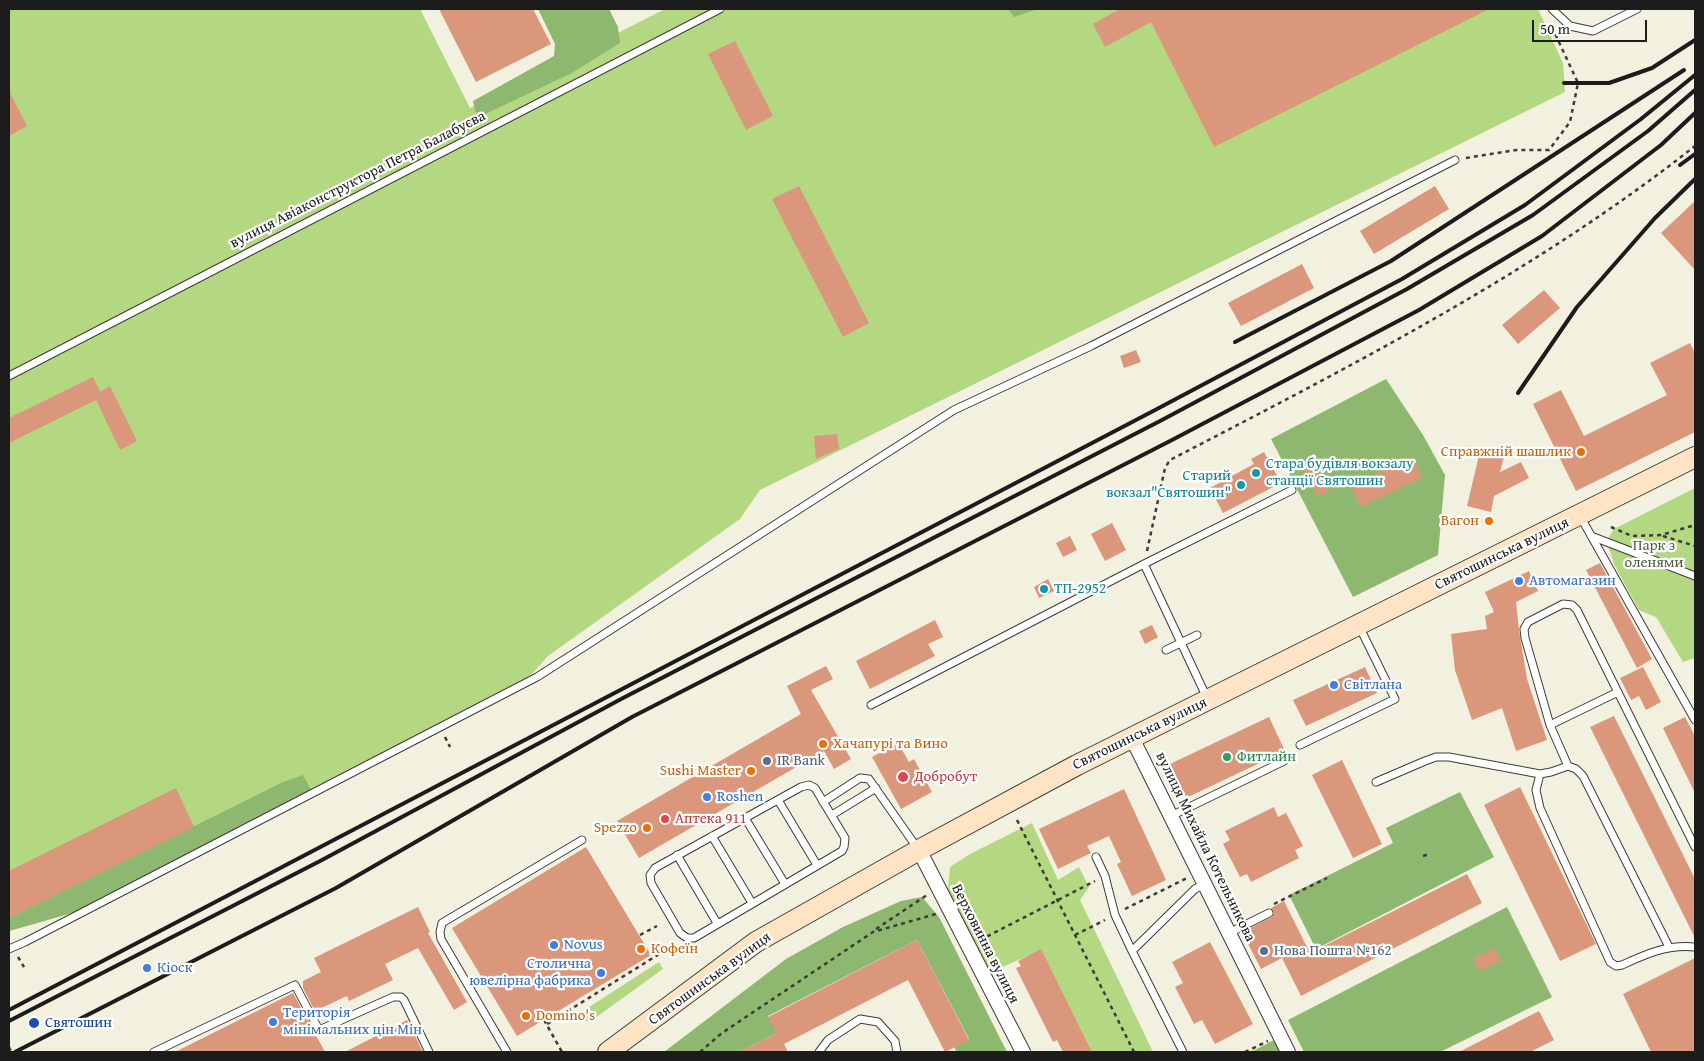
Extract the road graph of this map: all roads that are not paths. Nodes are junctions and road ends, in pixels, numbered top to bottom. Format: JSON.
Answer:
{"nodes":[{"id":1,"x":720,"y":9,"type":"edge"},
{"id":2,"x":1552,"y":9,"type":"edge"},
{"id":3,"x":1637,"y":9,"type":"edge"},
{"id":4,"x":1455,"y":160,"type":"road end"},
{"id":5,"x":9,"y":376,"type":"edge"},
{"id":6,"x":1695,"y":457,"type":"edge"},
{"id":7,"x":1292,"y":490,"type":"dead end"},
{"id":8,"x":1580,"y":516,"type":"junction"},
{"id":9,"x":1591,"y":536,"type":"junction"},
{"id":10,"x":1144,"y":564,"type":"junction"},
{"id":11,"x":1695,"y":576,"type":"edge"},
{"id":12,"x":1359,"y":626,"type":"junction"},
{"id":13,"x":1196,"y":635,"type":"dead end"},
{"id":14,"x":1181,"y":643,"type":"junction"},
{"id":15,"x":1166,"y":650,"type":"dead end"},
{"id":16,"x":1618,"y":692,"type":"junction"},
{"id":17,"x":1209,"y":700,"type":"junction"},
{"id":18,"x":871,"y":705,"type":"dead end"},
{"id":19,"x":1695,"y":720,"type":"edge"},
{"id":20,"x":1550,"y":725,"type":"junction"},
{"id":21,"x":1132,"y":738,"type":"junction"},
{"id":22,"x":1300,"y":745,"type":"dead end"},
{"id":23,"x":1284,"y":761,"type":"dead end"},
{"id":24,"x":1568,"y":766,"type":"junction"},
{"id":25,"x":1540,"y":774,"type":"junction"},
{"id":26,"x":1376,"y":782,"type":"dead end"},
{"id":27,"x":876,"y":788,"type":"junction"},
{"id":28,"x":778,"y":800,"type":"junction"},
{"id":29,"x":823,"y":802,"type":"junction"},
{"id":30,"x":832,"y":815,"type":"junction"},
{"id":31,"x":1171,"y":816,"type":"junction"},
{"id":32,"x":745,"y":818,"type":"junction"},
{"id":33,"x":712,"y":836,"type":"junction"},
{"id":34,"x":582,"y":840,"type":"dead end"},
{"id":35,"x":1695,"y":848,"type":"edge"},
{"id":36,"x":919,"y":850,"type":"junction"},
{"id":37,"x":677,"y":855,"type":"junction"},
{"id":38,"x":1096,"y":857,"type":"dead end"},
{"id":39,"x":817,"y":865,"type":"junction"},
{"id":40,"x":785,"y":884,"type":"junction"},
{"id":41,"x":1205,"y":884,"type":"junction"},
{"id":42,"x":752,"y":903,"type":"junction"},
{"id":43,"x":1268,"y":913,"type":"dead end"},
{"id":44,"x":718,"y":923,"type":"junction"},
{"id":45,"x":1229,"y":933,"type":"junction"},
{"id":46,"x":1669,"y":946,"type":"junction"},
{"id":47,"x":1695,"y":947,"type":"edge"},
{"id":48,"x":9,"y":948,"type":"edge"},
{"id":49,"x":1132,"y":951,"type":"junction"},
{"id":50,"x":154,"y":1052,"type":"edge"},
{"id":51,"x":429,"y":1052,"type":"edge"},
{"id":52,"x":507,"y":1052,"type":"edge"},
{"id":53,"x":608,"y":1052,"type":"edge"},
{"id":54,"x":819,"y":1052,"type":"edge"},
{"id":55,"x":898,"y":1052,"type":"edge"},
{"id":56,"x":1022,"y":1052,"type":"edge"},
{"id":57,"x":1183,"y":1052,"type":"edge"},
{"id":58,"x":1288,"y":1052,"type":"edge"}],
"edges":[{"from":1,"to":5,"type":"lane","name":"вулиця Авіаконструктора Петра Балабуєва"},
{"from":2,"to":3,"type":"lane"},
{"from":4,"to":48,"type":"lane"},
{"from":6,"to":8,"type":"main road","name":"Святошинська вулиця"},
{"from":7,"to":10,"type":"lane"},
{"from":8,"to":9,"type":"lane"},
{"from":8,"to":12,"type":"main road","name":"Святошинська вулиця"},
{"from":9,"to":11,"type":"lane"},
{"from":9,"to":19,"type":"lane"},
{"from":10,"to":14,"type":"lane"},
{"from":10,"to":18,"type":"lane"},
{"from":12,"to":17,"type":"main road","name":"Святошинська вулиця"},
{"from":12,"to":22,"type":"lane"},
{"from":13,"to":14,"type":"lane"},
{"from":14,"to":15,"type":"lane"},
{"from":14,"to":17,"type":"lane"},
{"from":16,"to":20,"type":"lane"},
{"from":16,"to":20,"type":"lane"},
{"from":16,"to":35,"type":"lane"},
{"from":17,"to":21,"type":"main road","name":"Святошинська вулиця"},
{"from":20,"to":24,"type":"lane"},
{"from":21,"to":31,"type":"street","name":"вулиця Михайла Котельникова"},
{"from":21,"to":36,"type":"main road","name":"Святошинська вулиця"},
{"from":23,"to":31,"type":"lane"},
{"from":24,"to":25,"type":"lane"},
{"from":24,"to":46,"type":"lane"},
{"from":25,"to":26,"type":"lane"},
{"from":25,"to":46,"type":"lane"},
{"from":27,"to":29,"type":"lane"},
{"from":27,"to":30,"type":"lane"},
{"from":27,"to":36,"type":"lane"},
{"from":28,"to":29,"type":"lane"},
{"from":28,"to":32,"type":"lane"},
{"from":28,"to":39,"type":"lane"},
{"from":29,"to":30,"type":"lane"},
{"from":30,"to":39,"type":"lane"},
{"from":31,"to":41,"type":"street","name":"вулиця Михайла Котельникова"},
{"from":32,"to":33,"type":"lane"},
{"from":32,"to":40,"type":"lane"},
{"from":33,"to":37,"type":"lane"},
{"from":33,"to":42,"type":"lane"},
{"from":34,"to":52,"type":"lane"},
{"from":36,"to":53,"type":"main road","name":"Святошинська вулиця"},
{"from":36,"to":56,"type":"street","name":"Верховинна вулиця"},
{"from":37,"to":44,"type":"lane"},
{"from":37,"to":44,"type":"lane"},
{"from":38,"to":49,"type":"lane"},
{"from":39,"to":40,"type":"lane"},
{"from":40,"to":42,"type":"lane"},
{"from":41,"to":45,"type":"street","name":"вулиця Михайла Котельникова"},
{"from":41,"to":49,"type":"lane"},
{"from":42,"to":44,"type":"lane"},
{"from":43,"to":45,"type":"lane"},
{"from":45,"to":58,"type":"street","name":"вулиця Михайла Котельникова"},
{"from":46,"to":47,"type":"lane"},
{"from":49,"to":57,"type":"lane"},
{"from":50,"to":51,"type":"lane"},
{"from":54,"to":55,"type":"lane"}]}
